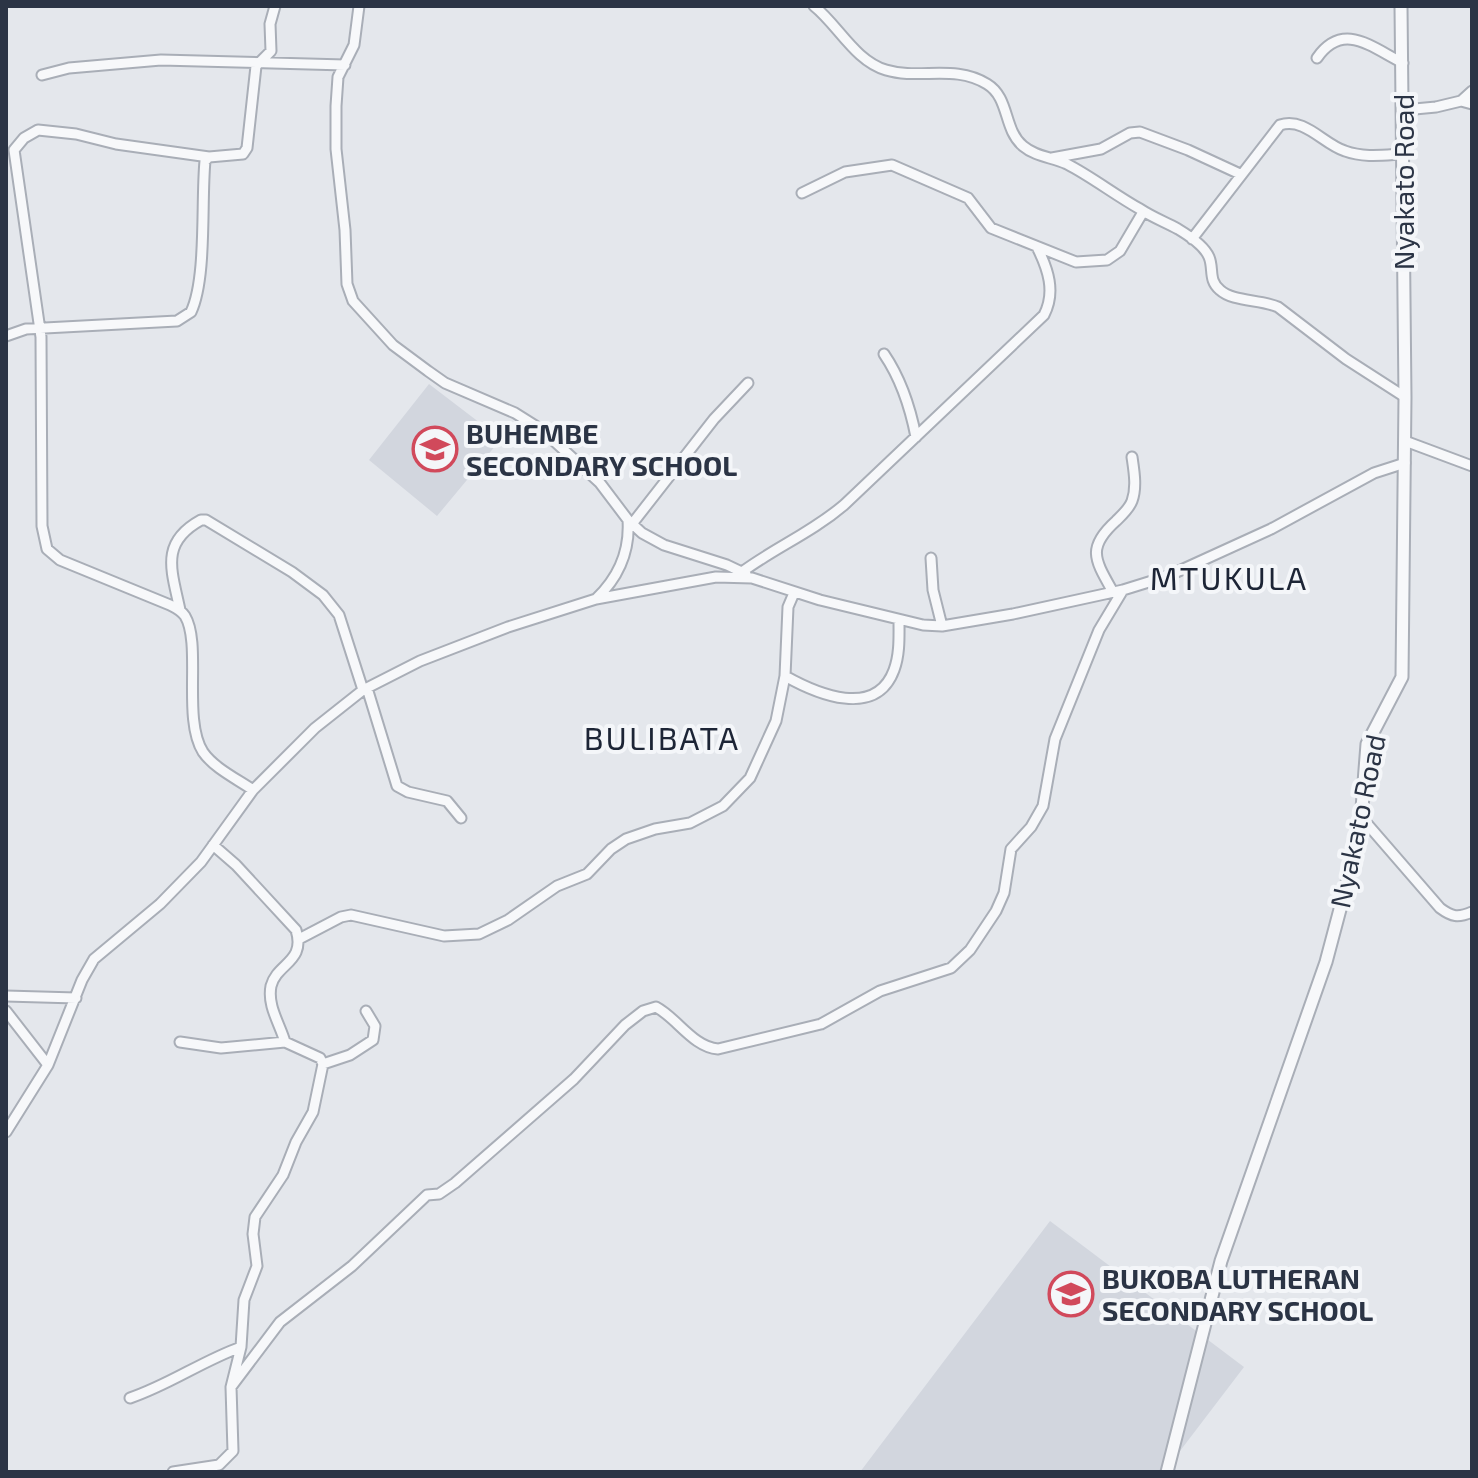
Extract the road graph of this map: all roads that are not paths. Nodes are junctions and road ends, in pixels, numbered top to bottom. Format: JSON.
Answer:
{"nodes":[{"id":1,"x":275,"y":6,"type":"edge"},
{"id":2,"x":359,"y":6,"type":"edge"},
{"id":3,"x":814,"y":6,"type":"edge"},
{"id":4,"x":1401,"y":6,"type":"edge"},
{"id":5,"x":1317,"y":58,"type":"dead end"},
{"id":6,"x":257,"y":63,"type":"junction"},
{"id":7,"x":1403,"y":63,"type":"junction"},
{"id":8,"x":345,"y":65,"type":"junction"},
{"id":9,"x":42,"y":75,"type":"dead end"},
{"id":10,"x":1472,"y":91,"type":"edge"},
{"id":11,"x":1461,"y":101,"type":"junction"},
{"id":12,"x":1472,"y":104,"type":"edge"},
{"id":13,"x":1404,"y":110,"type":"junction"},
{"id":14,"x":1403,"y":154,"type":"junction"},
{"id":15,"x":209,"y":157,"type":"junction"},
{"id":16,"x":1052,"y":158,"type":"junction"},
{"id":17,"x":1240,"y":174,"type":"junction"},
{"id":18,"x":802,"y":193,"type":"dead end"},
{"id":19,"x":1143,"y":212,"type":"junction"},
{"id":20,"x":1192,"y":239,"type":"junction"},
{"id":21,"x":1037,"y":247,"type":"junction"},
{"id":22,"x":40,"y":329,"type":"junction"},
{"id":23,"x":6,"y":336,"type":"edge"},
{"id":24,"x":884,"y":354,"type":"dead end"},
{"id":25,"x":748,"y":383,"type":"dead end"},
{"id":26,"x":1405,"y":397,"type":"junction"},
{"id":27,"x":916,"y":437,"type":"junction"},
{"id":28,"x":1405,"y":441,"type":"junction"},
{"id":29,"x":1132,"y":457,"type":"dead end"},
{"id":30,"x":1405,"y":463,"type":"junction"},
{"id":31,"x":1472,"y":466,"type":"edge"},
{"id":32,"x":630,"y":522,"type":"junction"},
{"id":33,"x":931,"y":558,"type":"dead end"},
{"id":34,"x":742,"y":572,"type":"junction"},
{"id":35,"x":752,"y":578,"type":"junction"},
{"id":36,"x":1118,"y":591,"type":"junction"},
{"id":37,"x":794,"y":593,"type":"junction"},
{"id":38,"x":596,"y":599,"type":"junction"},
{"id":39,"x":180,"y":610,"type":"junction"},
{"id":40,"x":899,"y":620,"type":"junction"},
{"id":41,"x":942,"y":626,"type":"junction"},
{"id":42,"x":785,"y":676,"type":"junction"},
{"id":43,"x":365,"y":689,"type":"junction"},
{"id":44,"x":253,"y":790,"type":"junction"},
{"id":45,"x":461,"y":818,"type":"dead end"},
{"id":46,"x":1362,"y":818,"type":"junction"},
{"id":47,"x":213,"y":845,"type":"junction"},
{"id":48,"x":1472,"y":912,"type":"edge"},
{"id":49,"x":299,"y":939,"type":"junction"},
{"id":50,"x":6,"y":996,"type":"edge"},
{"id":51,"x":76,"y":998,"type":"junction"},
{"id":52,"x":6,"y":1011,"type":"edge"},
{"id":53,"x":366,"y":1011,"type":"dead end"},
{"id":54,"x":180,"y":1042,"type":"dead end"},
{"id":55,"x":285,"y":1042,"type":"junction"},
{"id":56,"x":323,"y":1064,"type":"junction"},
{"id":57,"x":48,"y":1065,"type":"junction"},
{"id":58,"x":6,"y":1132,"type":"edge"},
{"id":59,"x":241,"y":1347,"type":"junction"},
{"id":60,"x":231,"y":1387,"type":"junction"},
{"id":61,"x":130,"y":1398,"type":"dead end"},
{"id":62,"x":173,"y":1472,"type":"edge"},
{"id":63,"x":1167,"y":1472,"type":"edge"}],
"edges":[{"from":1,"to":6,"type":"street"},
{"from":2,"to":8,"type":"street"},
{"from":3,"to":16,"type":"street"},
{"from":4,"to":7,"type":"street","name":"Nyakato Road"},
{"from":5,"to":7,"type":"street"},
{"from":6,"to":8,"type":"street"},
{"from":6,"to":9,"type":"street"},
{"from":6,"to":15,"type":"street"},
{"from":7,"to":13,"type":"street","name":"Nyakato Road"},
{"from":8,"to":32,"type":"street"},
{"from":10,"to":11,"type":"street"},
{"from":11,"to":12,"type":"street"},
{"from":11,"to":13,"type":"street"},
{"from":13,"to":14,"type":"street","name":"Nyakato Road"},
{"from":14,"to":17,"type":"street"},
{"from":14,"to":26,"type":"street","name":"Nyakato Road"},
{"from":15,"to":22,"type":"street"},
{"from":15,"to":22,"type":"street"},
{"from":16,"to":17,"type":"street"},
{"from":16,"to":19,"type":"street"},
{"from":17,"to":20,"type":"street"},
{"from":18,"to":21,"type":"street"},
{"from":19,"to":20,"type":"street"},
{"from":19,"to":21,"type":"street"},
{"from":20,"to":26,"type":"street"},
{"from":21,"to":27,"type":"street"},
{"from":22,"to":23,"type":"street"},
{"from":22,"to":39,"type":"street"},
{"from":24,"to":27,"type":"street"},
{"from":25,"to":32,"type":"street"},
{"from":26,"to":28,"type":"street","name":"Nyakato Road"},
{"from":27,"to":34,"type":"street"},
{"from":28,"to":30,"type":"street","name":"Nyakato Road"},
{"from":28,"to":31,"type":"street"},
{"from":29,"to":36,"type":"street"},
{"from":30,"to":36,"type":"street"},
{"from":30,"to":46,"type":"street","name":"Nyakato Road"},
{"from":32,"to":34,"type":"street"},
{"from":32,"to":38,"type":"street"},
{"from":33,"to":41,"type":"street"},
{"from":34,"to":35,"type":"street"},
{"from":35,"to":37,"type":"street"},
{"from":35,"to":38,"type":"street"},
{"from":36,"to":41,"type":"street"},
{"from":36,"to":60,"type":"street"},
{"from":37,"to":40,"type":"street"},
{"from":37,"to":42,"type":"street"},
{"from":38,"to":43,"type":"street"},
{"from":39,"to":43,"type":"street"},
{"from":39,"to":44,"type":"street"},
{"from":40,"to":41,"type":"street"},
{"from":40,"to":42,"type":"street"},
{"from":42,"to":49,"type":"street"},
{"from":43,"to":44,"type":"street"},
{"from":43,"to":45,"type":"street"},
{"from":44,"to":47,"type":"street"},
{"from":46,"to":48,"type":"street"},
{"from":46,"to":63,"type":"street","name":"Nyakato Road"},
{"from":47,"to":49,"type":"street"},
{"from":47,"to":51,"type":"street"},
{"from":49,"to":55,"type":"street"},
{"from":50,"to":51,"type":"street"},
{"from":51,"to":57,"type":"street"},
{"from":52,"to":57,"type":"street"},
{"from":53,"to":56,"type":"street"},
{"from":54,"to":55,"type":"street"},
{"from":55,"to":56,"type":"street"},
{"from":56,"to":59,"type":"street"},
{"from":57,"to":58,"type":"street"},
{"from":59,"to":60,"type":"street"},
{"from":59,"to":61,"type":"street"},
{"from":60,"to":62,"type":"street"}]}
